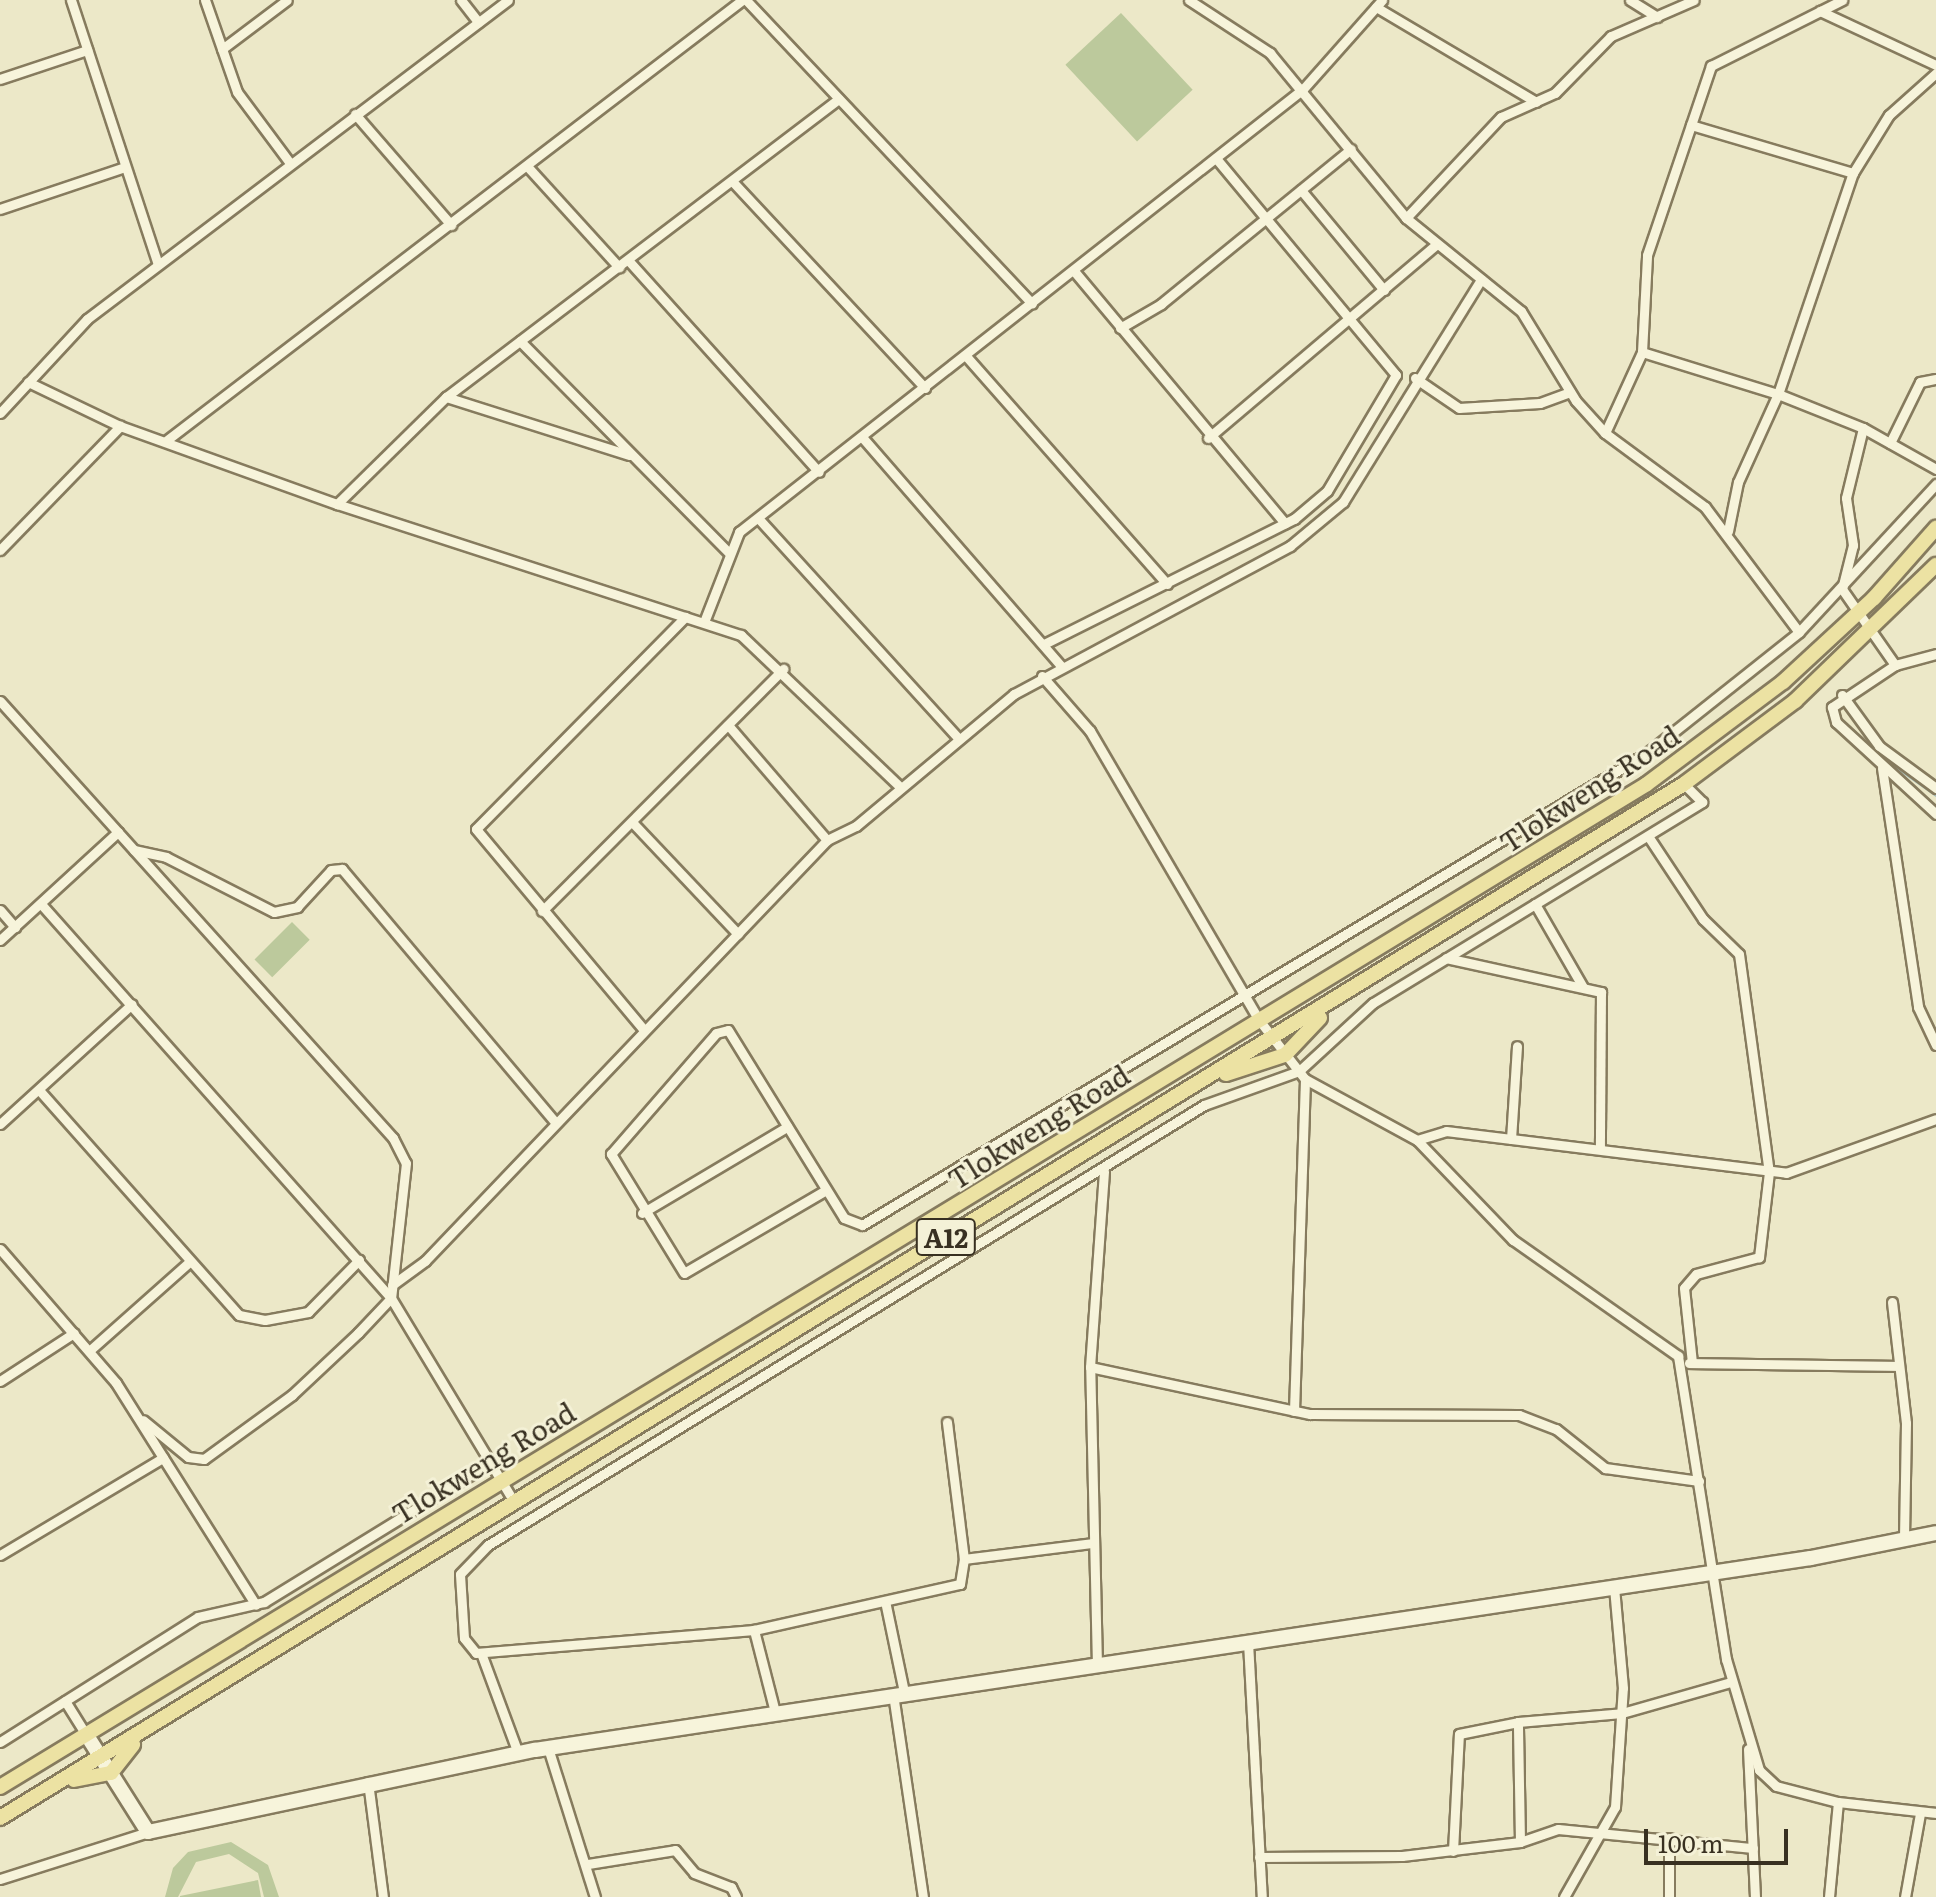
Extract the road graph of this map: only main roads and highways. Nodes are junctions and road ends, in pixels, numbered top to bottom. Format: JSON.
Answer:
{"nodes":[{"id":1,"x":1936,"y":528,"type":"edge"},
{"id":2,"x":1936,"y":565,"type":"edge"},
{"id":3,"x":1335,"y":999,"type":"junction"},
{"id":4,"x":1202,"y":1083,"type":"junction"},
{"id":5,"x":166,"y":1716,"type":"junction"},
{"id":6,"x":0,"y":1787,"type":"edge"},
{"id":7,"x":31,"y":1799,"type":"junction"},
{"id":8,"x":0,"y":1818,"type":"edge"}],
"edges":[{"from":1,"to":6,"type":"main road","name":"Tlokweng Road","number":"A12"},
{"from":2,"to":3,"type":"main road","name":"Tlokweng Road","number":"A12"},
{"from":3,"to":4,"type":"main road","name":"Tlokweng Road","number":"A12"},
{"from":3,"to":4,"type":"main road"},
{"from":4,"to":5,"type":"main road","name":"Tlokweng Road","number":"A12"},
{"from":5,"to":7,"type":"main road","name":"Tlokweng Road","number":"A12"},
{"from":5,"to":7,"type":"main road"},
{"from":7,"to":8,"type":"main road","name":"Tlokweng Road","number":"A12"}]}
